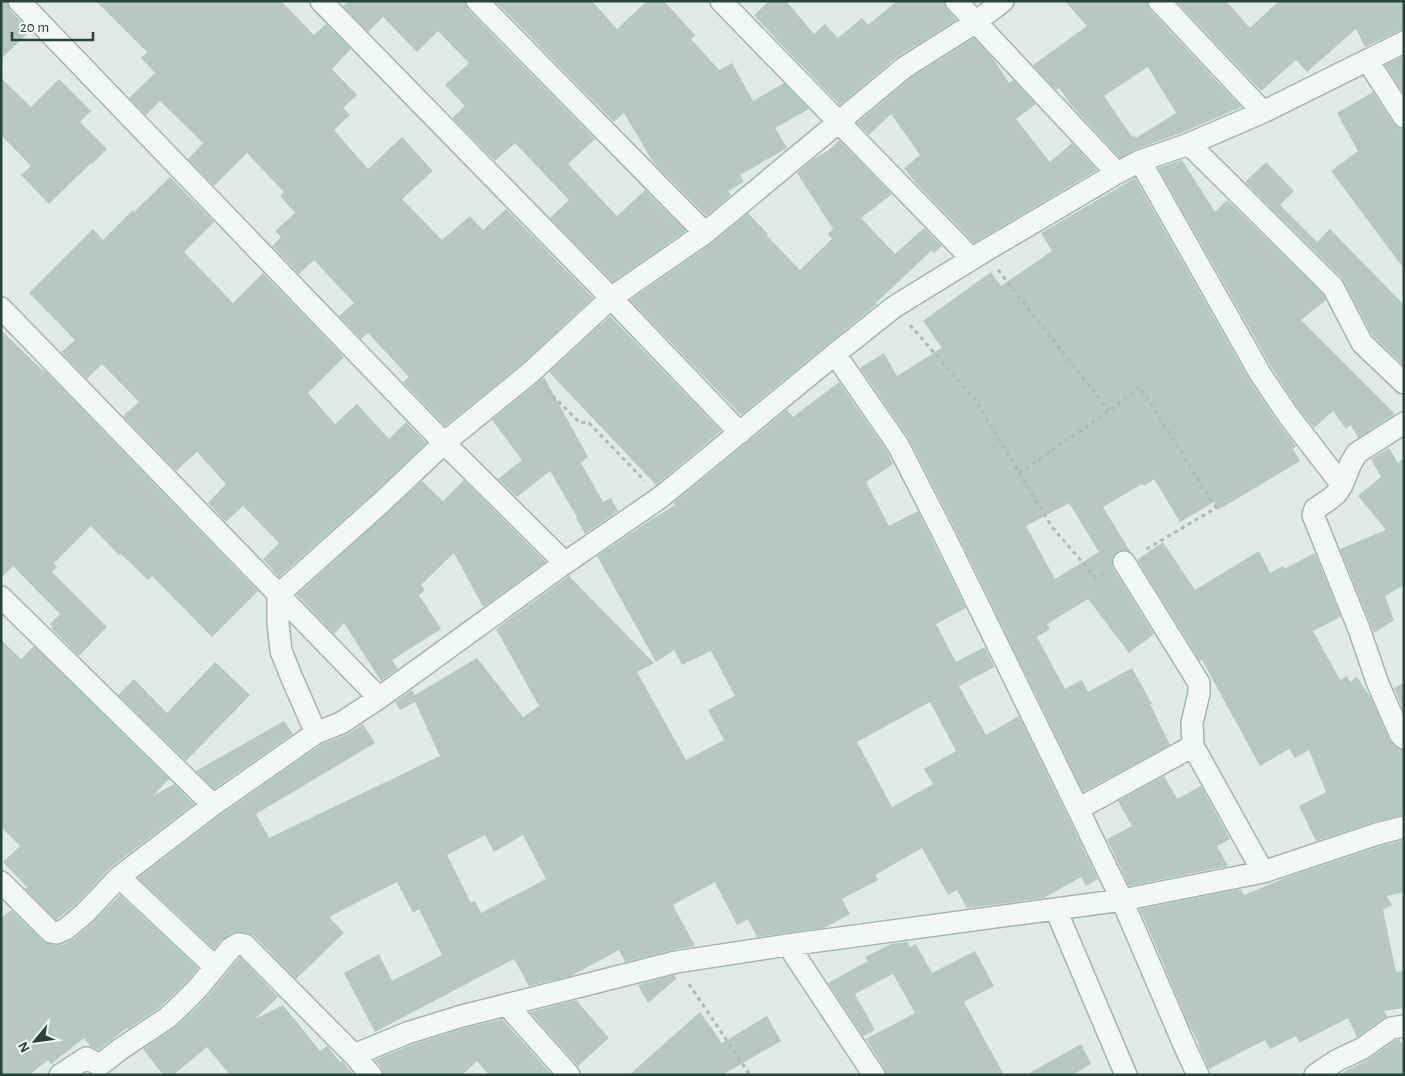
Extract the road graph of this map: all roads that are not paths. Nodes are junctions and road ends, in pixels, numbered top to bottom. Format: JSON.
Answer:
{"nodes":[{"id":1,"x":19,"y":1,"type":"edge"},
{"id":2,"x":321,"y":1,"type":"edge"},
{"id":3,"x":477,"y":1,"type":"edge"},
{"id":4,"x":721,"y":1,"type":"edge"},
{"id":5,"x":956,"y":1,"type":"edge"},
{"id":6,"x":1003,"y":1,"type":"edge"},
{"id":7,"x":1159,"y":1,"type":"edge"},
{"id":8,"x":976,"y":22,"type":"junction"},
{"id":9,"x":1404,"y":42,"type":"edge"},
{"id":10,"x":1367,"y":60,"type":"junction"},
{"id":11,"x":1263,"y":112,"type":"junction"},
{"id":12,"x":1404,"y":116,"type":"edge"},
{"id":13,"x":838,"y":123,"type":"junction"},
{"id":14,"x":1188,"y":144,"type":"junction"},
{"id":15,"x":1140,"y":161,"type":"junction"},
{"id":16,"x":1116,"y":173,"type":"junction"},
{"id":17,"x":705,"y":233,"type":"junction"},
{"id":18,"x":977,"y":256,"type":"junction"},
{"id":19,"x":611,"y":298,"type":"junction"},
{"id":20,"x":1,"y":308,"type":"edge"},
{"id":21,"x":835,"y":354,"type":"junction"},
{"id":22,"x":1404,"y":384,"type":"edge"},
{"id":23,"x":1404,"y":424,"type":"edge"},
{"id":24,"x":740,"y":433,"type":"junction"},
{"id":25,"x":444,"y":443,"type":"junction"},
{"id":26,"x":1342,"y":486,"type":"junction"},
{"id":27,"x":1124,"y":562,"type":"road end"},
{"id":28,"x":564,"y":563,"type":"junction"},
{"id":29,"x":278,"y":594,"type":"junction"},
{"id":30,"x":1,"y":597,"type":"edge"},
{"id":31,"x":379,"y":698,"type":"junction"},
{"id":32,"x":316,"y":733,"type":"junction"},
{"id":33,"x":1402,"y":734,"type":"edge"},
{"id":34,"x":1193,"y":746,"type":"junction"},
{"id":35,"x":213,"y":805,"type":"junction"},
{"id":36,"x":1078,"y":808,"type":"junction"},
{"id":37,"x":1404,"y":827,"type":"edge"},
{"id":38,"x":1263,"y":872,"type":"junction"},
{"id":39,"x":119,"y":877,"type":"junction"},
{"id":40,"x":1,"y":882,"type":"edge"},
{"id":41,"x":1122,"y":900,"type":"junction"},
{"id":42,"x":1056,"y":910,"type":"junction"},
{"id":43,"x":788,"y":945,"type":"junction"},
{"id":44,"x":215,"y":967,"type":"junction"},
{"id":45,"x":507,"y":1005,"type":"junction"},
{"id":46,"x":1404,"y":1026,"type":"edge"},
{"id":47,"x":354,"y":1054,"type":"junction"},
{"id":48,"x":86,"y":1058,"type":"junction"},
{"id":49,"x":60,"y":1075,"type":"edge"},
{"id":50,"x":101,"y":1075,"type":"edge"},
{"id":51,"x":370,"y":1075,"type":"edge"},
{"id":52,"x":568,"y":1075,"type":"edge"},
{"id":53,"x":874,"y":1075,"type":"edge"},
{"id":54,"x":1126,"y":1075,"type":"edge"},
{"id":55,"x":1198,"y":1075,"type":"edge"},
{"id":56,"x":1315,"y":1075,"type":"edge"}],
"edges":[{"from":1,"to":25,"type":"street"},
{"from":2,"to":19,"type":"street"},
{"from":3,"to":17,"type":"street"},
{"from":4,"to":13,"type":"street"},
{"from":5,"to":8,"type":"street"},
{"from":6,"to":8,"type":"street"},
{"from":7,"to":11,"type":"street"},
{"from":8,"to":13,"type":"street"},
{"from":8,"to":16,"type":"street"},
{"from":9,"to":10,"type":"street"},
{"from":10,"to":11,"type":"street"},
{"from":10,"to":12,"type":"street"},
{"from":11,"to":14,"type":"street"},
{"from":13,"to":17,"type":"street"},
{"from":13,"to":18,"type":"street"},
{"from":14,"to":15,"type":"street"},
{"from":14,"to":22,"type":"street"},
{"from":15,"to":16,"type":"street"},
{"from":15,"to":26,"type":"street"},
{"from":16,"to":18,"type":"street"},
{"from":17,"to":19,"type":"street"},
{"from":18,"to":21,"type":"street"},
{"from":19,"to":24,"type":"street"},
{"from":19,"to":25,"type":"street"},
{"from":20,"to":29,"type":"street"},
{"from":21,"to":24,"type":"street"},
{"from":21,"to":36,"type":"street"},
{"from":23,"to":26,"type":"street"},
{"from":24,"to":28,"type":"street"},
{"from":25,"to":28,"type":"street"},
{"from":25,"to":29,"type":"street"},
{"from":26,"to":33,"type":"street"},
{"from":27,"to":34,"type":"street"},
{"from":28,"to":31,"type":"street"},
{"from":29,"to":31,"type":"street"},
{"from":29,"to":32,"type":"street"},
{"from":30,"to":35,"type":"street"},
{"from":31,"to":32,"type":"street"},
{"from":32,"to":35,"type":"street"},
{"from":34,"to":36,"type":"street"},
{"from":34,"to":38,"type":"street"},
{"from":35,"to":39,"type":"street"},
{"from":36,"to":41,"type":"street"},
{"from":37,"to":38,"type":"street"},
{"from":38,"to":41,"type":"street"},
{"from":39,"to":40,"type":"street"},
{"from":39,"to":44,"type":"street"},
{"from":41,"to":42,"type":"street"},
{"from":41,"to":55,"type":"street"},
{"from":42,"to":43,"type":"street"},
{"from":42,"to":54,"type":"street"},
{"from":43,"to":45,"type":"street"},
{"from":43,"to":53,"type":"street"},
{"from":44,"to":47,"type":"street"},
{"from":44,"to":48,"type":"street"},
{"from":45,"to":47,"type":"street"},
{"from":45,"to":52,"type":"street"},
{"from":46,"to":56,"type":"street"},
{"from":47,"to":51,"type":"street"},
{"from":48,"to":49,"type":"street"},
{"from":48,"to":50,"type":"street"}]}
